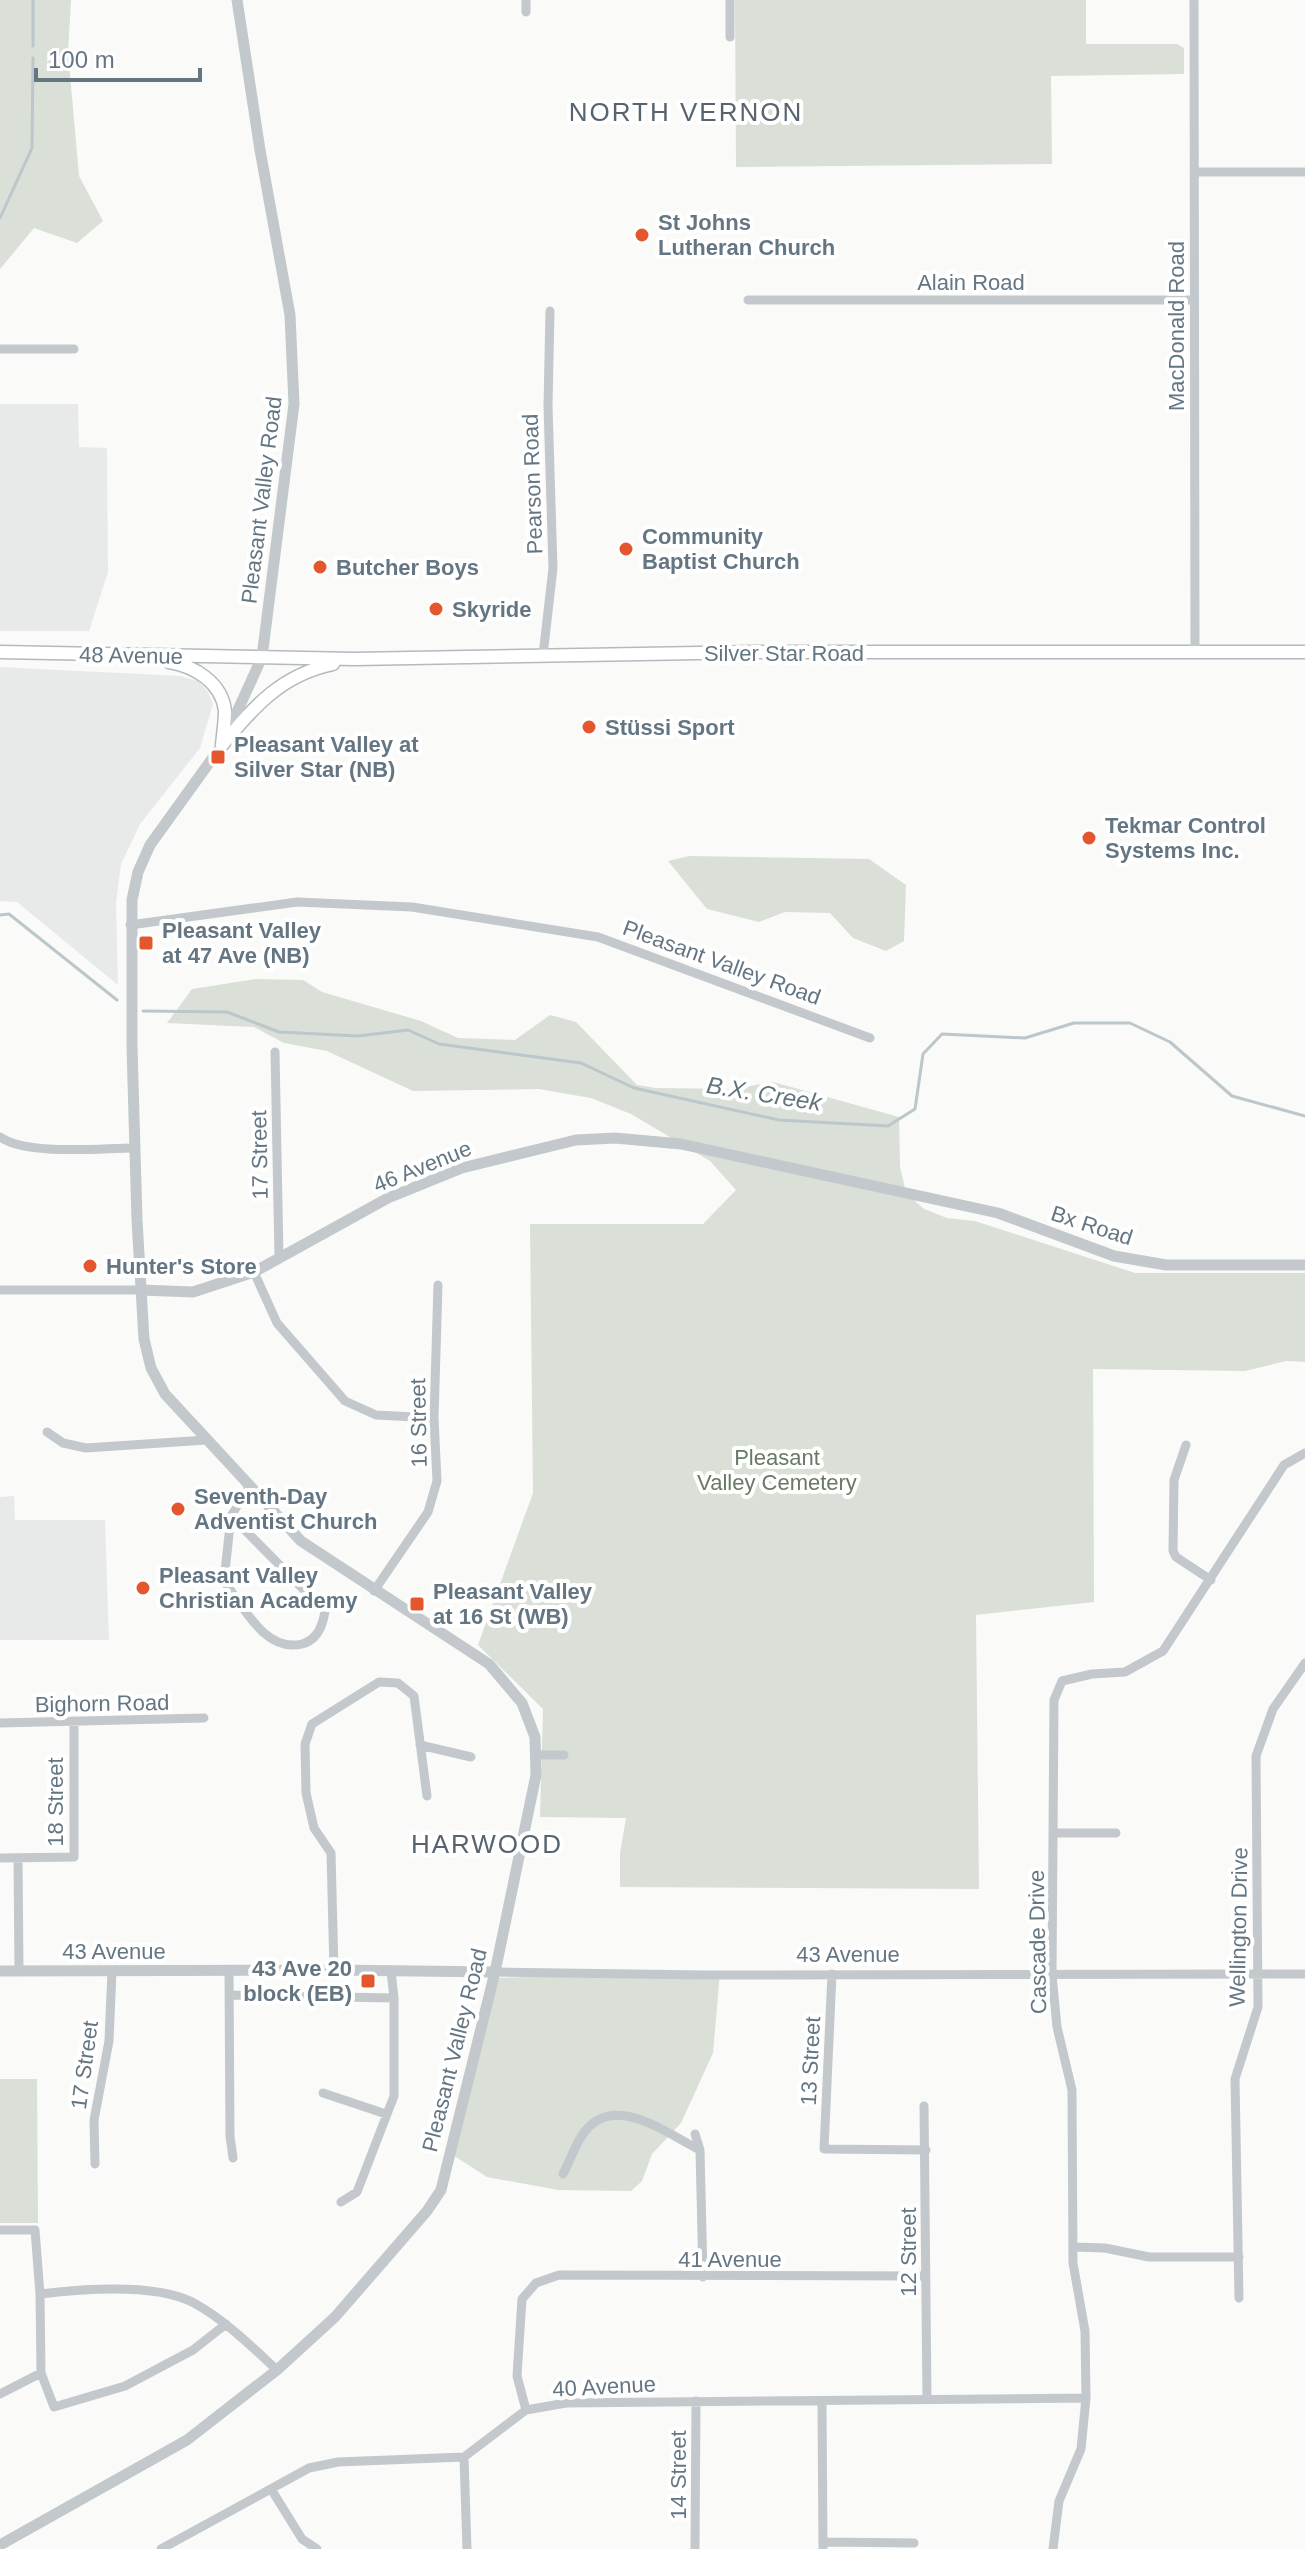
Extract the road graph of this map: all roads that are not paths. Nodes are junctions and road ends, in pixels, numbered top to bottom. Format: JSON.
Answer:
{"nodes":[{"id":1,"x":237,"y":0,"type":"edge"},
{"id":2,"x":526,"y":0,"type":"edge"},
{"id":3,"x":730,"y":0,"type":"edge"},
{"id":4,"x":1194,"y":0,"type":"edge"},
{"id":5,"x":526,"y":12,"type":"dead end"},
{"id":6,"x":730,"y":37,"type":"dead end"},
{"id":7,"x":1194,"y":172,"type":"junction"},
{"id":8,"x":1305,"y":172,"type":"edge"},
{"id":9,"x":748,"y":300,"type":"dead end"},
{"id":10,"x":1194,"y":300,"type":"junction"},
{"id":11,"x":550,"y":311,"type":"dead end"},
{"id":12,"x":0,"y":349,"type":"edge"},
{"id":13,"x":74,"y":349,"type":"dead end"},
{"id":14,"x":0,"y":652,"type":"edge"},
{"id":15,"x":1305,"y":652,"type":"edge"},
{"id":16,"x":1195,"y":653,"type":"junction"},
{"id":17,"x":543,"y":655,"type":"junction"},
{"id":18,"x":126,"y":656,"type":"junction"},
{"id":19,"x":262,"y":657,"type":"junction"},
{"id":20,"x":354,"y":659,"type":"junction"},
{"id":21,"x":222,"y":745,"type":"junction"},
{"id":22,"x":130,"y":925,"type":"junction"},
{"id":23,"x":870,"y":1038,"type":"dead end"},
{"id":24,"x":275,"y":1052,"type":"dead end"},
{"id":25,"x":0,"y":1137,"type":"edge"},
{"id":26,"x":134,"y":1148,"type":"junction"},
{"id":27,"x":872,"y":1185,"type":"joint"},
{"id":28,"x":279,"y":1257,"type":"junction"},
{"id":29,"x":1305,"y":1265,"type":"edge"},
{"id":30,"x":254,"y":1272,"type":"junction"},
{"id":31,"x":438,"y":1285,"type":"dead end"},
{"id":32,"x":0,"y":1290,"type":"edge"},
{"id":33,"x":141,"y":1290,"type":"junction"},
{"id":34,"x":434,"y":1418,"type":"junction"},
{"id":35,"x":47,"y":1432,"type":"dead end"},
{"id":36,"x":206,"y":1440,"type":"junction"},
{"id":37,"x":1186,"y":1445,"type":"dead end"},
{"id":38,"x":1305,"y":1453,"type":"edge"},
{"id":39,"x":249,"y":1487,"type":"junction"},
{"id":40,"x":231,"y":1516,"type":"junction"},
{"id":41,"x":1211,"y":1580,"type":"junction"},
{"id":42,"x":374,"y":1591,"type":"junction"},
{"id":43,"x":1305,"y":1663,"type":"edge"},
{"id":44,"x":204,"y":1718,"type":"dead end"},
{"id":45,"x":0,"y":1723,"type":"edge"},
{"id":46,"x":74,"y":1723,"type":"junction"},
{"id":47,"x":420,"y":1745,"type":"junction"},
{"id":48,"x":537,"y":1755,"type":"junction"},
{"id":49,"x":564,"y":1755,"type":"dead end"},
{"id":50,"x":471,"y":1757,"type":"dead end"},
{"id":51,"x":427,"y":1796,"type":"dead end"},
{"id":52,"x":1053,"y":1833,"type":"junction"},
{"id":53,"x":1116,"y":1833,"type":"dead end"},
{"id":54,"x":0,"y":1858,"type":"edge"},
{"id":55,"x":18,"y":1858,"type":"junction"},
{"id":56,"x":229,"y":1970,"type":"junction"},
{"id":57,"x":334,"y":1970,"type":"junction"},
{"id":58,"x":0,"y":1971,"type":"edge"},
{"id":59,"x":19,"y":1971,"type":"junction"},
{"id":60,"x":112,"y":1971,"type":"junction"},
{"id":61,"x":391,"y":1971,"type":"junction"},
{"id":62,"x":495,"y":1972,"type":"junction"},
{"id":63,"x":832,"y":1974,"type":"junction"},
{"id":64,"x":1259,"y":1974,"type":"junction"},
{"id":65,"x":1305,"y":1974,"type":"edge"},
{"id":66,"x":1052,"y":1975,"type":"junction"},
{"id":67,"x":229,"y":1995,"type":"junction"},
{"id":68,"x":394,"y":1998,"type":"junction"},
{"id":69,"x":323,"y":2093,"type":"dead end"},
{"id":70,"x":924,"y":2106,"type":"dead end"},
{"id":71,"x":386,"y":2114,"type":"junction"},
{"id":72,"x":695,"y":2134,"type":"dead end"},
{"id":73,"x":700,"y":2150,"type":"junction"},
{"id":74,"x":926,"y":2150,"type":"junction"},
{"id":75,"x":233,"y":2158,"type":"dead end"},
{"id":76,"x":95,"y":2164,"type":"dead end"},
{"id":77,"x":563,"y":2174,"type":"dead end"},
{"id":78,"x":341,"y":2202,"type":"dead end"},
{"id":79,"x":0,"y":2230,"type":"edge"},
{"id":80,"x":1073,"y":2247,"type":"junction"},
{"id":81,"x":1239,"y":2257,"type":"junction"},
{"id":82,"x":926,"y":2276,"type":"junction"},
{"id":83,"x":703,"y":2277,"type":"junction"},
{"id":84,"x":40,"y":2294,"type":"junction"},
{"id":85,"x":1239,"y":2298,"type":"dead end"},
{"id":86,"x":226,"y":2324,"type":"junction"},
{"id":87,"x":277,"y":2370,"type":"junction"},
{"id":88,"x":41,"y":2373,"type":"junction"},
{"id":89,"x":0,"y":2394,"type":"edge"},
{"id":90,"x":927,"y":2398,"type":"junction"},
{"id":91,"x":1086,"y":2398,"type":"junction"},
{"id":92,"x":696,"y":2401,"type":"junction"},
{"id":93,"x":822,"y":2401,"type":"junction"},
{"id":94,"x":526,"y":2410,"type":"junction"},
{"id":95,"x":464,"y":2457,"type":"junction"},
{"id":96,"x":271,"y":2489,"type":"junction"},
{"id":97,"x":914,"y":2543,"type":"dead end"},
{"id":98,"x":0,"y":2545,"type":"edge"},
{"id":99,"x":823,"y":2546,"type":"edge"},
{"id":100,"x":161,"y":2549,"type":"edge"},
{"id":101,"x":317,"y":2549,"type":"edge"},
{"id":102,"x":467,"y":2549,"type":"edge"},
{"id":103,"x":695,"y":2549,"type":"edge"},
{"id":104,"x":1053,"y":2549,"type":"edge"}],
"edges":[{"from":1,"to":19,"type":"street","name":"Pleasant Valley Road"},
{"from":2,"to":5,"type":"street"},
{"from":3,"to":6,"type":"street"},
{"from":4,"to":7,"type":"street","name":"MacDonald Road"},
{"from":7,"to":8,"type":"street"},
{"from":7,"to":10,"type":"street","name":"MacDonald Road"},
{"from":9,"to":10,"type":"street","name":"Alain Road"},
{"from":10,"to":16,"type":"street","name":"MacDonald Road"},
{"from":11,"to":17,"type":"street","name":"Pearson Road"},
{"from":12,"to":13,"type":"street"},
{"from":14,"to":18,"type":"main road","name":"48 Avenue"},
{"from":15,"to":16,"type":"main road","name":"Silver Star Road"},
{"from":16,"to":17,"type":"main road","name":"Silver Star Road"},
{"from":17,"to":20,"type":"main road","name":"Silver Star Road"},
{"from":18,"to":19,"type":"main road","name":"48 Avenue"},
{"from":18,"to":21,"type":"main road"},
{"from":19,"to":20,"type":"main road","name":"Silver Star Road"},
{"from":19,"to":21,"type":"street","name":"Pleasant Valley Road"},
{"from":20,"to":21,"type":"main road"},
{"from":21,"to":22,"type":"street","name":"Pleasant Valley Road"},
{"from":22,"to":23,"type":"street","name":"Pleasant Valley Road"},
{"from":22,"to":26,"type":"street","name":"Pleasant Valley Road"},
{"from":24,"to":28,"type":"street","name":"17 Street"},
{"from":25,"to":26,"type":"street"},
{"from":26,"to":33,"type":"street","name":"Pleasant Valley Road"},
{"from":27,"to":28,"type":"street","name":"46 Avenue"},
{"from":27,"to":29,"type":"street","name":"Bx Road"},
{"from":28,"to":30,"type":"street","name":"46 Avenue"},
{"from":30,"to":33,"type":"street","name":"46 Avenue"},
{"from":30,"to":34,"type":"street"},
{"from":31,"to":34,"type":"street","name":"16 Street"},
{"from":32,"to":33,"type":"street","name":"46 Avenue"},
{"from":33,"to":36,"type":"street","name":"Pleasant Valley Road"},
{"from":34,"to":42,"type":"street","name":"16 Street"},
{"from":35,"to":36,"type":"street"},
{"from":36,"to":39,"type":"street","name":"Pleasant Valley Road"},
{"from":37,"to":41,"type":"street"},
{"from":38,"to":41,"type":"street","name":"Cascade Drive"},
{"from":39,"to":40,"type":"street"},
{"from":39,"to":42,"type":"street","name":"Pleasant Valley Road"},
{"from":40,"to":40,"type":"street"},
{"from":41,"to":52,"type":"street","name":"Cascade Drive"},
{"from":42,"to":48,"type":"street","name":"Pleasant Valley Road"},
{"from":43,"to":64,"type":"street","name":"Wellington Drive"},
{"from":44,"to":46,"type":"street","name":"Bighorn Road"},
{"from":45,"to":46,"type":"street","name":"Bighorn Road"},
{"from":46,"to":55,"type":"street","name":"18 Street"},
{"from":47,"to":50,"type":"street"},
{"from":47,"to":51,"type":"street"},
{"from":47,"to":57,"type":"street"},
{"from":48,"to":49,"type":"street"},
{"from":48,"to":62,"type":"street","name":"Pleasant Valley Road"},
{"from":52,"to":53,"type":"street"},
{"from":52,"to":66,"type":"street","name":"Cascade Drive"},
{"from":54,"to":55,"type":"street"},
{"from":55,"to":59,"type":"street","name":"18 Street"},
{"from":56,"to":57,"type":"street","name":"43 Avenue"},
{"from":56,"to":60,"type":"street","name":"43 Avenue"},
{"from":56,"to":67,"type":"street"},
{"from":57,"to":61,"type":"street","name":"43 Avenue"},
{"from":58,"to":59,"type":"street","name":"43 Avenue"},
{"from":59,"to":60,"type":"street","name":"43 Avenue"},
{"from":60,"to":76,"type":"street","name":"17 Street"},
{"from":61,"to":62,"type":"street","name":"43 Avenue"},
{"from":61,"to":68,"type":"street"},
{"from":62,"to":63,"type":"street","name":"43 Avenue"},
{"from":62,"to":87,"type":"street","name":"Pleasant Valley Road"},
{"from":63,"to":66,"type":"street","name":"43 Avenue"},
{"from":63,"to":74,"type":"street","name":"13 Street"},
{"from":64,"to":65,"type":"street","name":"43 Avenue"},
{"from":64,"to":66,"type":"street","name":"43 Avenue"},
{"from":64,"to":81,"type":"street","name":"Wellington Drive"},
{"from":66,"to":80,"type":"street","name":"Cascade Drive"},
{"from":67,"to":68,"type":"street"},
{"from":67,"to":75,"type":"street"},
{"from":68,"to":71,"type":"street"},
{"from":69,"to":71,"type":"street"},
{"from":70,"to":74,"type":"street","name":"12 Street"},
{"from":71,"to":78,"type":"street"},
{"from":72,"to":73,"type":"street"},
{"from":73,"to":77,"type":"street"},
{"from":73,"to":83,"type":"street"},
{"from":74,"to":82,"type":"street","name":"12 Street"},
{"from":79,"to":84,"type":"street"},
{"from":80,"to":81,"type":"street"},
{"from":80,"to":91,"type":"street","name":"Cascade Drive"},
{"from":81,"to":85,"type":"street","name":"Wellington Drive"},
{"from":82,"to":83,"type":"street","name":"41 Avenue"},
{"from":82,"to":90,"type":"street","name":"12 Street"},
{"from":83,"to":94,"type":"street","name":"41 Avenue"},
{"from":84,"to":86,"type":"street"},
{"from":84,"to":88,"type":"street"},
{"from":86,"to":87,"type":"street"},
{"from":86,"to":88,"type":"street"},
{"from":87,"to":98,"type":"street","name":"Pleasant Valley Road"},
{"from":88,"to":89,"type":"street"},
{"from":90,"to":91,"type":"street","name":"40 Avenue"},
{"from":90,"to":93,"type":"street","name":"40 Avenue"},
{"from":91,"to":104,"type":"street","name":"Cascade Drive"},
{"from":92,"to":93,"type":"street","name":"40 Avenue"},
{"from":92,"to":94,"type":"street","name":"40 Avenue"},
{"from":92,"to":103,"type":"street","name":"14 Street"},
{"from":93,"to":99,"type":"street"},
{"from":94,"to":95,"type":"street","name":"40 Avenue"},
{"from":95,"to":96,"type":"street"},
{"from":95,"to":102,"type":"street"},
{"from":96,"to":100,"type":"street"},
{"from":96,"to":101,"type":"street"},
{"from":97,"to":99,"type":"street"}]}
